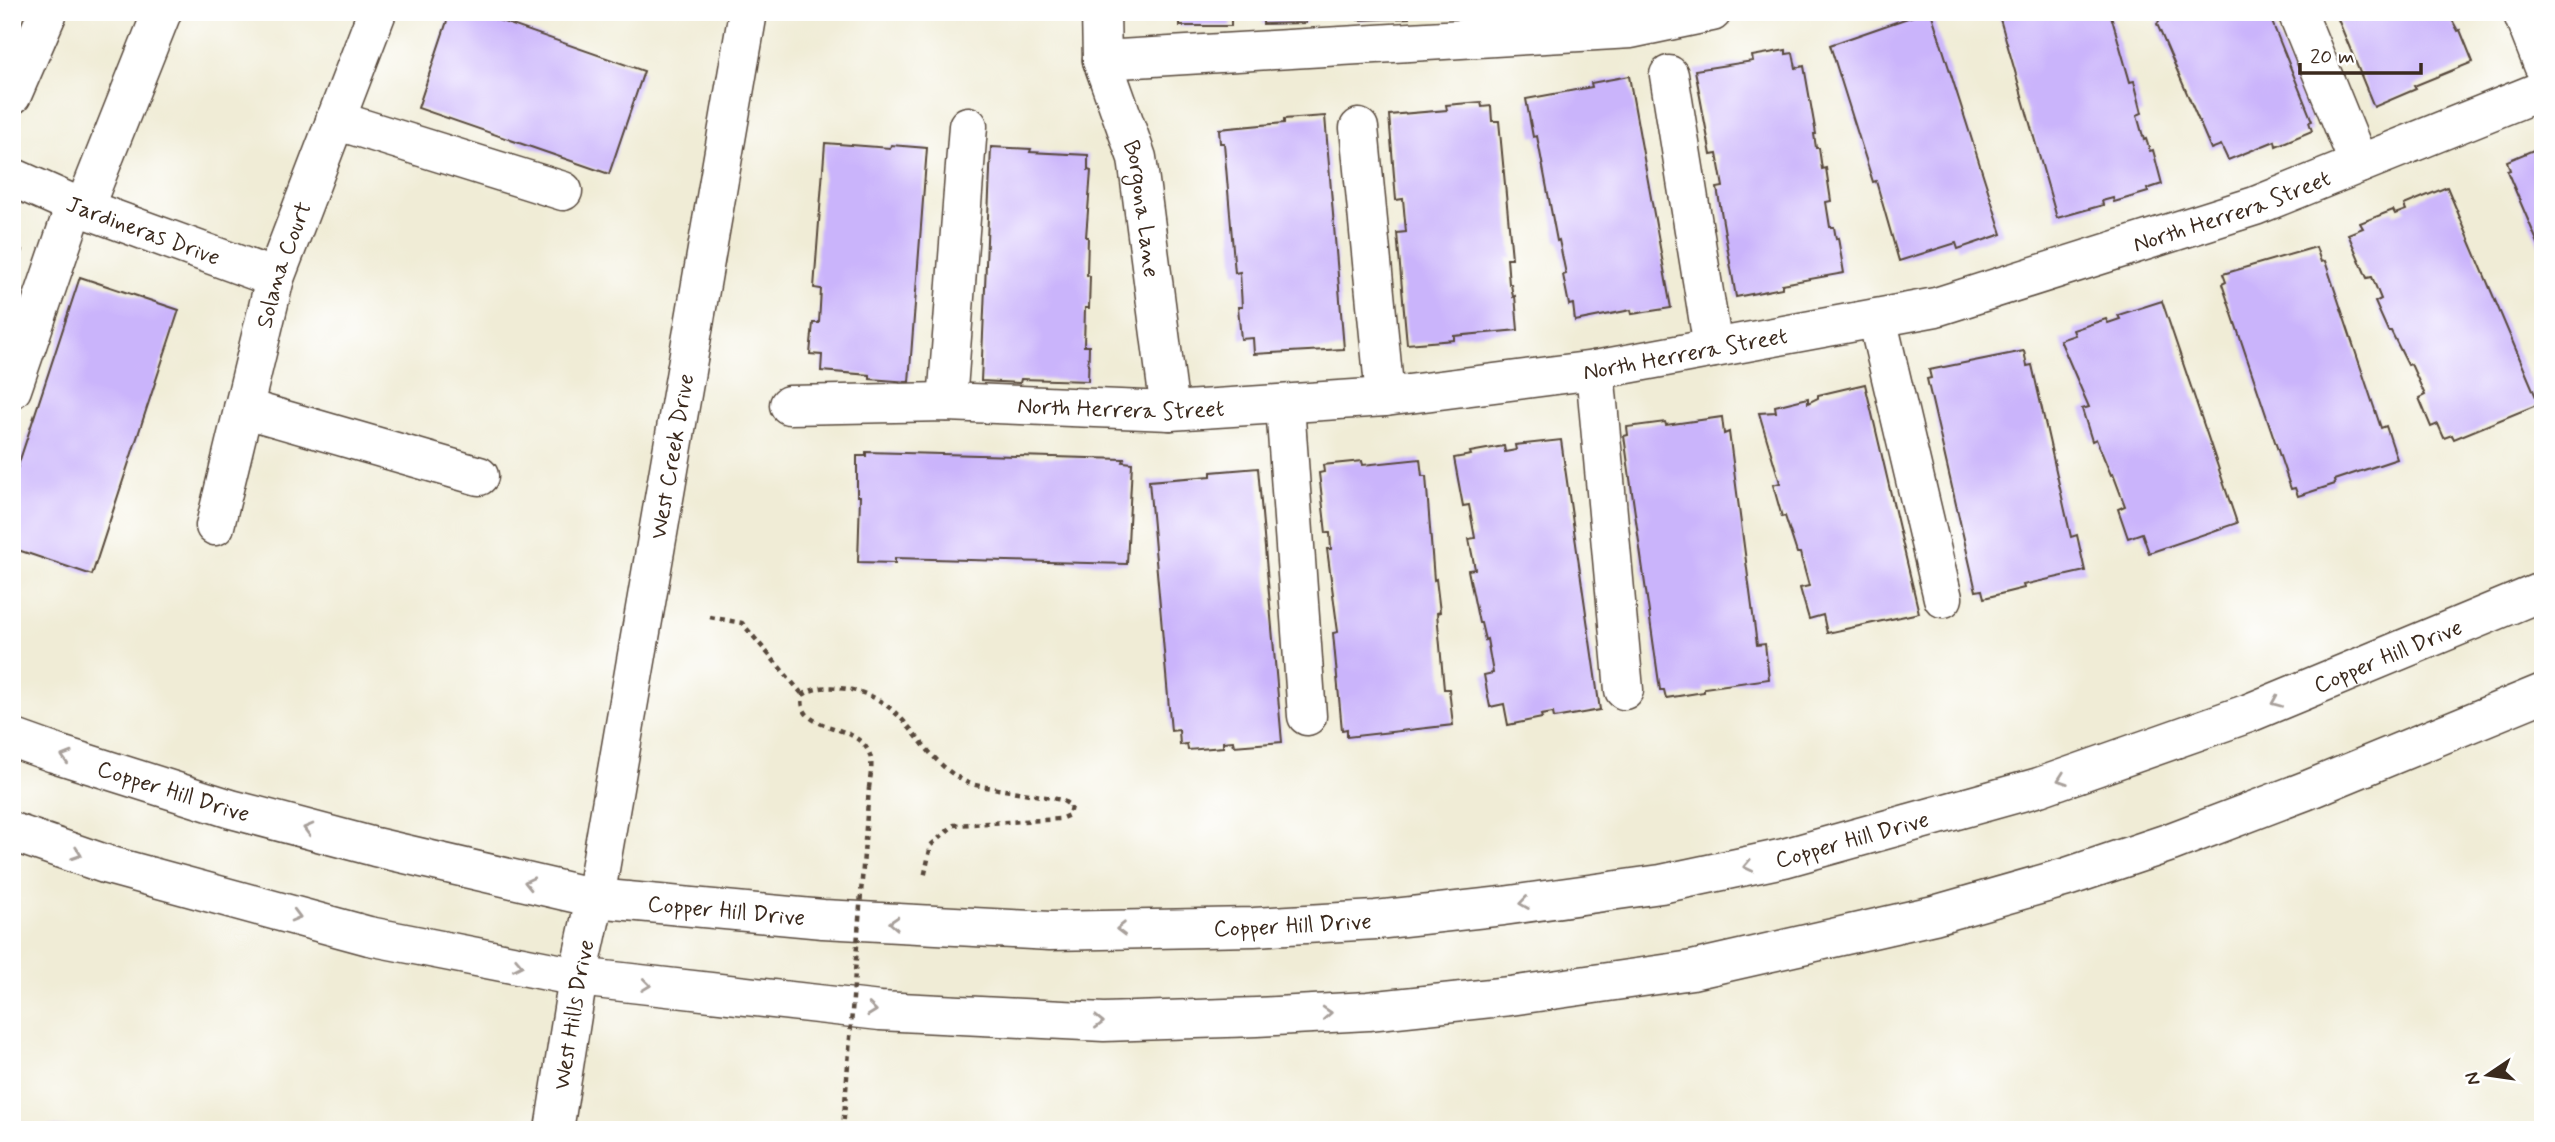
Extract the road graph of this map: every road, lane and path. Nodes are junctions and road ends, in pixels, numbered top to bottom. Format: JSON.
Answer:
{"nodes":[{"id":1,"x":48,"y":12,"type":"edge"},
{"id":2,"x":162,"y":12,"type":"edge"},
{"id":3,"x":377,"y":12,"type":"edge"},
{"id":4,"x":748,"y":12,"type":"edge"},
{"id":5,"x":1101,"y":12,"type":"edge"},
{"id":6,"x":1712,"y":12,"type":"edge"},
{"id":7,"x":2297,"y":12,"type":"edge"},
{"id":8,"x":2522,"y":12,"type":"edge"},
{"id":9,"x":1102,"y":60,"type":"junction"},
{"id":10,"x":2543,"y":65,"type":"edge"},
{"id":11,"x":1669,"y":75,"type":"dead end"},
{"id":12,"x":2543,"y":90,"type":"edge"},
{"id":13,"x":12,"y":95,"type":"edge"},
{"id":14,"x":335,"y":120,"type":"junction"},
{"id":15,"x":968,"y":126,"type":"dead end"},
{"id":16,"x":1359,"y":128,"type":"dead end"},
{"id":17,"x":2359,"y":164,"type":"junction"},
{"id":18,"x":12,"y":177,"type":"edge"},
{"id":19,"x":563,"y":191,"type":"dead end"},
{"id":20,"x":80,"y":207,"type":"junction"},
{"id":21,"x":275,"y":278,"type":"junction"},
{"id":22,"x":1877,"y":318,"type":"junction"},
{"id":23,"x":1713,"y":348,"type":"junction"},
{"id":24,"x":1595,"y":370,"type":"junction"},
{"id":25,"x":12,"y":389,"type":"edge"},
{"id":26,"x":1385,"y":397,"type":"junction"},
{"id":27,"x":947,"y":402,"type":"junction"},
{"id":28,"x":789,"y":405,"type":"dead end"},
{"id":29,"x":1285,"y":405,"type":"junction"},
{"id":30,"x":243,"y":408,"type":"junction"},
{"id":31,"x":1170,"y":411,"type":"junction"},
{"id":32,"x":479,"y":476,"type":"dead end"},
{"id":33,"x":215,"y":526,"type":"dead end"},
{"id":34,"x":2543,"y":592,"type":"edge"},
{"id":35,"x":1943,"y":598,"type":"dead end"},
{"id":36,"x":710,"y":617,"type":"dead end"},
{"id":37,"x":1624,"y":690,"type":"dead end"},
{"id":38,"x":2543,"y":693,"type":"edge"},
{"id":39,"x":803,"y":695,"type":"junction"},
{"id":40,"x":1307,"y":716,"type":"dead end"},
{"id":41,"x":12,"y":738,"type":"edge"},
{"id":42,"x":12,"y":832,"type":"edge"},
{"id":43,"x":924,"y":878,"type":"dead end"},
{"id":44,"x":595,"y":898,"type":"junction"},
{"id":45,"x":578,"y":977,"type":"junction"},
{"id":46,"x":554,"y":1130,"type":"edge"},
{"id":47,"x":844,"y":1130,"type":"edge"}],
"edges":[{"from":1,"to":13,"type":"street"},
{"from":2,"to":20,"type":"street"},
{"from":3,"to":14,"type":"street","name":"Solana Court"},
{"from":4,"to":44,"type":"street","name":"West Creek Drive"},
{"from":5,"to":9,"type":"street","name":"Borgona Lane"},
{"from":6,"to":9,"type":"street"},
{"from":7,"to":17,"type":"street"},
{"from":8,"to":10,"type":"street"},
{"from":9,"to":31,"type":"street","name":"Borgona Lane"},
{"from":11,"to":23,"type":"street"},
{"from":12,"to":17,"type":"street","name":"North Herrera Street"},
{"from":14,"to":19,"type":"street"},
{"from":14,"to":21,"type":"street","name":"Solana Court"},
{"from":15,"to":27,"type":"street"},
{"from":16,"to":26,"type":"street"},
{"from":17,"to":22,"type":"street","name":"North Herrera Street"},
{"from":18,"to":20,"type":"street","name":"Jardineras Drive"},
{"from":20,"to":21,"type":"street","name":"Jardineras Drive"},
{"from":20,"to":25,"type":"street"},
{"from":21,"to":30,"type":"street","name":"Solana Court"},
{"from":22,"to":23,"type":"street","name":"North Herrera Street"},
{"from":22,"to":35,"type":"street"},
{"from":23,"to":24,"type":"street","name":"North Herrera Street"},
{"from":24,"to":26,"type":"street","name":"North Herrera Street"},
{"from":24,"to":37,"type":"street"},
{"from":26,"to":29,"type":"street","name":"North Herrera Street"},
{"from":27,"to":28,"type":"street","name":"North Herrera Street"},
{"from":27,"to":31,"type":"street","name":"North Herrera Street"},
{"from":29,"to":31,"type":"street","name":"North Herrera Street"},
{"from":29,"to":40,"type":"street"},
{"from":30,"to":32,"type":"street"},
{"from":30,"to":33,"type":"street","name":"Solana Court"},
{"from":34,"to":44,"type":"street","name":"Copper Hill Drive","one_way":true},
{"from":36,"to":39,"type":"path"},
{"from":45,"to":38,"type":"street","one_way":true},
{"from":39,"to":43,"type":"path"},
{"from":39,"to":47,"type":"path","bridge":true},
{"from":44,"to":41,"type":"street","name":"Copper Hill Drive","one_way":true},
{"from":42,"to":45,"type":"street","one_way":true},
{"from":44,"to":45,"type":"street","name":"West Hills Drive"},
{"from":45,"to":46,"type":"street","name":"West Hills Drive"}]}
